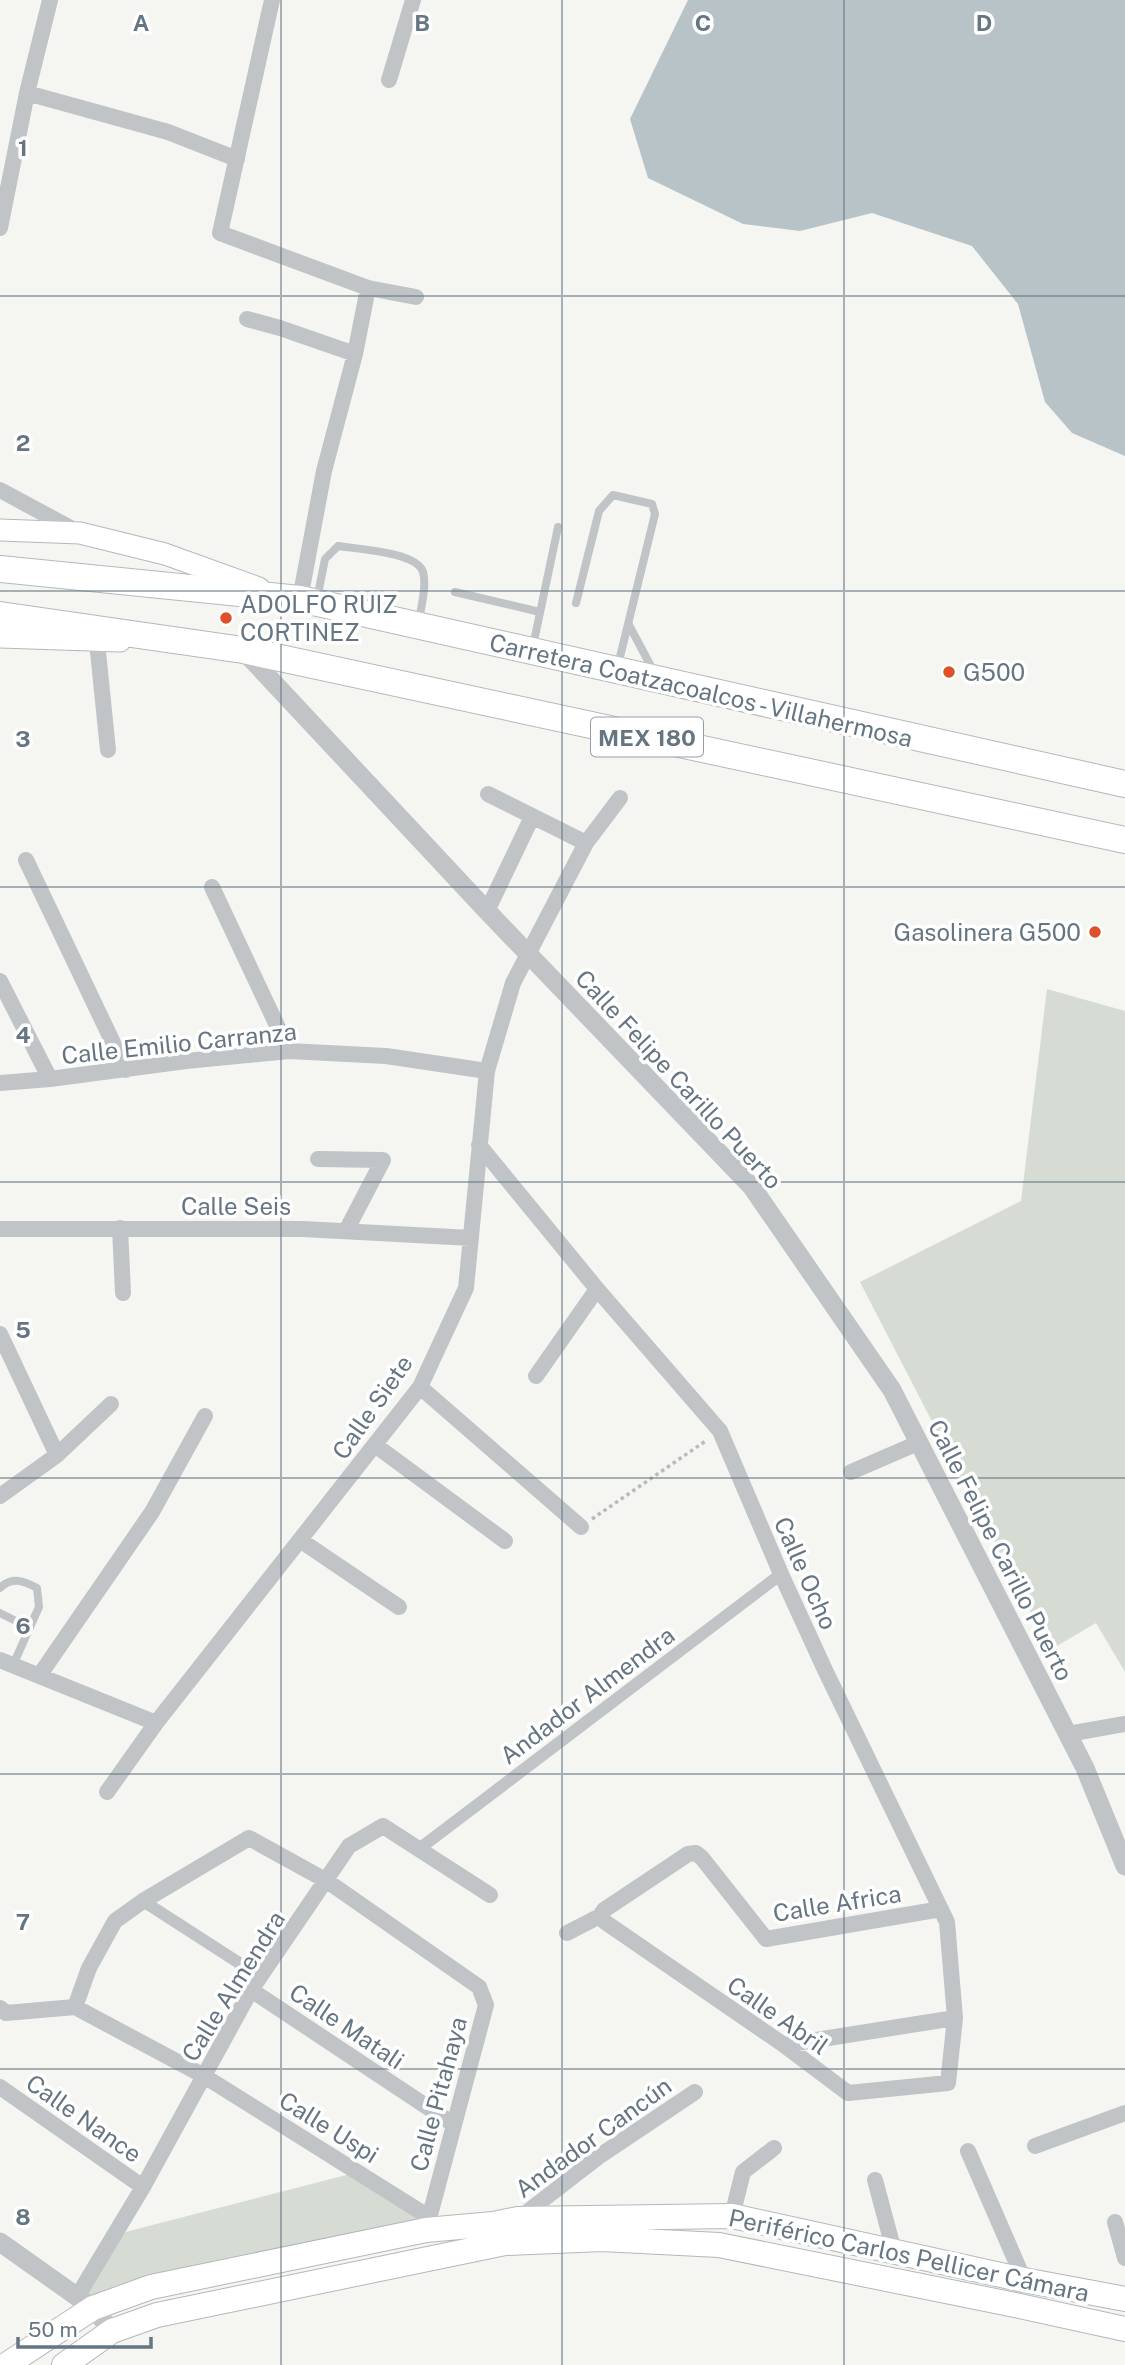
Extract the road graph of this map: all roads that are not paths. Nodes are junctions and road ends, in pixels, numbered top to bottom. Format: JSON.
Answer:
{"nodes":[{"id":1,"x":272,"y":0,"type":"edge"},
{"id":2,"x":412,"y":0,"type":"edge"},
{"id":3,"x":44,"y":1,"type":"edge"},
{"id":4,"x":389,"y":80,"type":"dead end"},
{"id":5,"x":27,"y":93,"type":"junction"},
{"id":6,"x":237,"y":159,"type":"junction"},
{"id":7,"x":0,"y":228,"type":"edge"},
{"id":8,"x":368,"y":288,"type":"junction"},
{"id":9,"x":416,"y":298,"type":"dead end"},
{"id":10,"x":247,"y":319,"type":"dead end"},
{"id":11,"x":355,"y":354,"type":"junction"},
{"id":12,"x":0,"y":490,"type":"edge"},
{"id":13,"x":558,"y":527,"type":"dead end"},
{"id":14,"x":0,"y":530,"type":"edge"},
{"id":15,"x":80,"y":533,"type":"junction"},
{"id":16,"x":0,"y":569,"type":"edge"},
{"id":17,"x":454,"y":592,"type":"dead end"},
{"id":18,"x":298,"y":599,"type":"junction"},
{"id":19,"x":576,"y":603,"type":"dead end"},
{"id":20,"x":540,"y":612,"type":"junction"},
{"id":21,"x":0,"y":615,"type":"edge"},
{"id":22,"x":629,"y":624,"type":"junction"},
{"id":23,"x":419,"y":627,"type":"junction"},
{"id":24,"x":0,"y":637,"type":"edge"},
{"id":25,"x":169,"y":641,"type":"junction"},
{"id":26,"x":97,"y":642,"type":"junction"},
{"id":27,"x":243,"y":650,"type":"junction"},
{"id":28,"x":531,"y":652,"type":"junction"},
{"id":29,"x":617,"y":671,"type":"junction"},
{"id":30,"x":659,"y":681,"type":"junction"},
{"id":31,"x":108,"y":750,"type":"dead end"},
{"id":32,"x":1125,"y":785,"type":"edge"},
{"id":33,"x":488,"y":794,"type":"dead end"},
{"id":34,"x":620,"y":798,"type":"dead end"},
{"id":35,"x":532,"y":817,"type":"junction"},
{"id":36,"x":1125,"y":840,"type":"edge"},
{"id":37,"x":586,"y":843,"type":"junction"},
{"id":38,"x":26,"y":860,"type":"dead end"},
{"id":39,"x":212,"y":887,"type":"dead end"},
{"id":40,"x":487,"y":911,"type":"junction"},
{"id":41,"x":529,"y":954,"type":"junction"},
{"id":42,"x":0,"y":981,"type":"edge"},
{"id":43,"x":289,"y":1051,"type":"junction"},
{"id":44,"x":0,"y":1067,"type":"edge"},
{"id":45,"x":125,"y":1070,"type":"junction"},
{"id":46,"x":487,"y":1070,"type":"junction"},
{"id":47,"x":50,"y":1079,"type":"junction"},
{"id":48,"x":4,"y":1082,"type":"edge"},
{"id":49,"x":479,"y":1145,"type":"junction"},
{"id":50,"x":318,"y":1159,"type":"dead end"},
{"id":51,"x":120,"y":1228,"type":"junction"},
{"id":52,"x":0,"y":1229,"type":"edge"},
{"id":53,"x":346,"y":1231,"type":"junction"},
{"id":54,"x":471,"y":1238,"type":"junction"},
{"id":55,"x":597,"y":1289,"type":"junction"},
{"id":56,"x":123,"y":1293,"type":"dead end"},
{"id":57,"x":0,"y":1334,"type":"edge"},
{"id":58,"x":537,"y":1376,"type":"dead end"},
{"id":59,"x":420,"y":1387,"type":"junction"},
{"id":60,"x":111,"y":1404,"type":"dead end"},
{"id":61,"x":205,"y":1416,"type":"dead end"},
{"id":62,"x":918,"y":1443,"type":"junction"},
{"id":63,"x":375,"y":1445,"type":"junction"},
{"id":64,"x":57,"y":1455,"type":"junction"},
{"id":65,"x":851,"y":1472,"type":"dead end"},
{"id":66,"x":0,"y":1496,"type":"edge"},
{"id":67,"x":581,"y":1527,"type":"road end"},
{"id":68,"x":299,"y":1540,"type":"junction"},
{"id":69,"x":505,"y":1541,"type":"dead end"},
{"id":70,"x":781,"y":1574,"type":"junction"},
{"id":71,"x":0,"y":1588,"type":"edge"},
{"id":72,"x":399,"y":1606,"type":"dead end"},
{"id":73,"x":0,"y":1613,"type":"edge"},
{"id":74,"x":30,"y":1628,"type":"junction"},
{"id":75,"x":6,"y":1662,"type":"edge"},
{"id":76,"x":39,"y":1676,"type":"junction"},
{"id":77,"x":156,"y":1723,"type":"junction"},
{"id":78,"x":1125,"y":1724,"type":"edge"},
{"id":79,"x":1068,"y":1734,"type":"junction"},
{"id":80,"x":107,"y":1792,"type":"dead end"},
{"id":81,"x":419,"y":1849,"type":"junction"},
{"id":82,"x":1123,"y":1854,"type":"edge"},
{"id":83,"x":327,"y":1881,"type":"junction"},
{"id":84,"x":490,"y":1895,"type":"dead end"},
{"id":85,"x":143,"y":1901,"type":"junction"},
{"id":86,"x":941,"y":1909,"type":"junction"},
{"id":87,"x":600,"y":1916,"type":"junction"},
{"id":88,"x":567,"y":1933,"type":"dead end"},
{"id":89,"x":256,"y":1983,"type":"junction"},
{"id":90,"x":75,"y":2007,"type":"junction"},
{"id":91,"x":0,"y":2008,"type":"edge"},
{"id":92,"x":955,"y":2018,"type":"junction"},
{"id":93,"x":784,"y":2045,"type":"junction"},
{"id":94,"x":204,"y":2076,"type":"junction"},
{"id":95,"x":948,"y":2083,"type":"joint"},
{"id":96,"x":0,"y":2087,"type":"edge"},
{"id":97,"x":695,"y":2092,"type":"dead end"},
{"id":98,"x":1125,"y":2113,"type":"edge"},
{"id":99,"x":453,"y":2124,"type":"junction"},
{"id":100,"x":1035,"y":2146,"type":"dead end"},
{"id":101,"x":774,"y":2148,"type":"dead end"},
{"id":102,"x":968,"y":2151,"type":"dead end"},
{"id":103,"x":875,"y":2180,"type":"dead end"},
{"id":104,"x":143,"y":2187,"type":"junction"},
{"id":105,"x":732,"y":2216,"type":"junction"},
{"id":106,"x":518,"y":2219,"type":"junction"},
{"id":107,"x":1115,"y":2222,"type":"dead end"},
{"id":108,"x":428,"y":2223,"type":"junction"},
{"id":109,"x":0,"y":2242,"type":"edge"},
{"id":110,"x":894,"y":2251,"type":"junction"},
{"id":111,"x":1125,"y":2258,"type":"edge"},
{"id":112,"x":1024,"y":2280,"type":"junction"},
{"id":113,"x":1125,"y":2299,"type":"edge"},
{"id":114,"x":85,"y":2303,"type":"junction"},
{"id":115,"x":1125,"y":2329,"type":"edge"},
{"id":116,"x":112,"y":2331,"type":"junction"},
{"id":117,"x":6,"y":2365,"type":"edge"},
{"id":118,"x":64,"y":2365,"type":"edge"}],
"edges":[{"from":1,"to":6,"type":"street"},
{"from":2,"to":4,"type":"street"},
{"from":3,"to":5,"type":"street"},
{"from":5,"to":6,"type":"street"},
{"from":5,"to":7,"type":"street"},
{"from":6,"to":8,"type":"street"},
{"from":8,"to":9,"type":"street"},
{"from":8,"to":11,"type":"street"},
{"from":10,"to":11,"type":"street"},
{"from":11,"to":18,"type":"street"},
{"from":12,"to":15,"type":"street"},
{"from":13,"to":20,"type":"lane"},
{"from":14,"to":15,"type":"main road"},
{"from":15,"to":18,"type":"main road"},
{"from":16,"to":18,"type":"highway","name":"Carretera Coatzacoalcos - Villahermosa"},
{"from":17,"to":20,"type":"lane"},
{"from":18,"to":23,"type":"highway","name":"Carretera Coatzacoalcos - Villahermosa","number":"MEX 180"},
{"from":18,"to":23,"type":"lane"},
{"from":19,"to":22,"type":"lane"},
{"from":20,"to":28,"type":"lane"},
{"from":21,"to":25,"type":"highway"},
{"from":22,"to":29,"type":"lane"},
{"from":22,"to":30,"type":"lane"},
{"from":23,"to":28,"type":"highway","name":"Carretera Coatzacoalcos - Villahermosa","number":"MEX 180"},
{"from":24,"to":26,"type":"main road"},
{"from":25,"to":26,"type":"main road"},
{"from":25,"to":27,"type":"highway","number":"MEX 180"},
{"from":26,"to":31,"type":"street"},
{"from":27,"to":36,"type":"highway","number":"MEX 180"},
{"from":27,"to":40,"type":"street","name":"Calle Felipe Carillo Puerto"},
{"from":28,"to":29,"type":"highway","name":"Carretera Coatzacoalcos - Villahermosa","number":"MEX 180"},
{"from":29,"to":30,"type":"highway","name":"Carretera Coatzacoalcos - Villahermosa","number":"MEX 180"},
{"from":30,"to":32,"type":"highway","name":"Carretera Coatzacoalcos - Villahermosa","number":"MEX 180"},
{"from":33,"to":35,"type":"street"},
{"from":34,"to":37,"type":"street","name":"Calle Siete"},
{"from":35,"to":37,"type":"street"},
{"from":35,"to":40,"type":"street"},
{"from":37,"to":41,"type":"street","name":"Calle Siete"},
{"from":38,"to":45,"type":"street"},
{"from":39,"to":43,"type":"street"},
{"from":40,"to":41,"type":"street","name":"Calle Felipe Carillo Puerto"},
{"from":41,"to":46,"type":"street","name":"Calle Siete"},
{"from":41,"to":62,"type":"street","name":"Calle Felipe Carillo Puerto"},
{"from":42,"to":47,"type":"street"},
{"from":43,"to":45,"type":"street","name":"Calle Emilio Carranza"},
{"from":43,"to":46,"type":"street","name":"Calle Emilio Carranza"},
{"from":44,"to":48,"type":"street"},
{"from":45,"to":47,"type":"street","name":"Calle Emilio Carranza"},
{"from":46,"to":49,"type":"street","name":"Calle Siete"},
{"from":47,"to":48,"type":"street","name":"Calle Emilio Carranza"},
{"from":49,"to":54,"type":"street","name":"Calle Siete"},
{"from":49,"to":55,"type":"street","name":"Calle Ocho"},
{"from":50,"to":53,"type":"street"},
{"from":51,"to":52,"type":"street","name":"Calle Seis"},
{"from":51,"to":53,"type":"street","name":"Calle Seis"},
{"from":51,"to":56,"type":"street"},
{"from":53,"to":54,"type":"street","name":"Calle Seis"},
{"from":54,"to":59,"type":"street","name":"Calle Siete"},
{"from":55,"to":58,"type":"street"},
{"from":55,"to":70,"type":"street","name":"Calle Ocho"},
{"from":57,"to":64,"type":"street"},
{"from":59,"to":63,"type":"street","name":"Calle Siete"},
{"from":59,"to":67,"type":"street"},
{"from":60,"to":64,"type":"street"},
{"from":61,"to":76,"type":"street"},
{"from":62,"to":65,"type":"street"},
{"from":62,"to":79,"type":"street","name":"Calle Felipe Carillo Puerto"},
{"from":63,"to":68,"type":"street","name":"Calle Siete"},
{"from":63,"to":69,"type":"street"},
{"from":64,"to":66,"type":"street"},
{"from":68,"to":72,"type":"street"},
{"from":68,"to":77,"type":"street","name":"Calle Siete"},
{"from":70,"to":81,"type":"street","name":"Andador Almendra"},
{"from":70,"to":86,"type":"street","name":"Calle Ocho"},
{"from":71,"to":74,"type":"lane"},
{"from":73,"to":74,"type":"lane"},
{"from":74,"to":75,"type":"lane"},
{"from":75,"to":76,"type":"street"},
{"from":76,"to":77,"type":"street"},
{"from":77,"to":80,"type":"street","name":"Calle Siete"},
{"from":78,"to":79,"type":"street"},
{"from":79,"to":82,"type":"street","name":"Calle Felipe Carillo Puerto"},
{"from":81,"to":83,"type":"street","name":"Calle Almendra"},
{"from":81,"to":84,"type":"street","name":"Calle Almendra"},
{"from":83,"to":85,"type":"street","name":"Calle Pitahaya"},
{"from":83,"to":89,"type":"street","name":"Calle Almendra"},
{"from":83,"to":99,"type":"street","name":"Calle Pitahaya"},
{"from":85,"to":89,"type":"street"},
{"from":85,"to":90,"type":"street"},
{"from":86,"to":87,"type":"street","name":"Calle Africa"},
{"from":86,"to":92,"type":"street","name":"Calle Ocho"},
{"from":87,"to":88,"type":"street"},
{"from":87,"to":93,"type":"street","name":"Calle Abril"},
{"from":89,"to":94,"type":"street","name":"Calle Almendra"},
{"from":89,"to":99,"type":"street","name":"Calle Matali"},
{"from":90,"to":91,"type":"street"},
{"from":90,"to":94,"type":"street","name":"Calle Uspi"},
{"from":92,"to":93,"type":"street"},
{"from":92,"to":95,"type":"street","name":"Calle Ocho"},
{"from":93,"to":95,"type":"street","name":"Calle Abril"},
{"from":94,"to":104,"type":"street","name":"Calle Almendra"},
{"from":94,"to":108,"type":"street","name":"Calle Uspi"},
{"from":96,"to":104,"type":"street","name":"Calle Nance"},
{"from":97,"to":106,"type":"street","name":"Andador Cancún"},
{"from":98,"to":100,"type":"street"},
{"from":99,"to":108,"type":"street","name":"Calle Pitahaya"},
{"from":101,"to":105,"type":"street"},
{"from":102,"to":112,"type":"street"},
{"from":103,"to":110,"type":"street"},
{"from":104,"to":114,"type":"street","name":"Calle Almendra"},
{"from":105,"to":106,"type":"main road","name":"Periférico Carlos Pellicer Cámara"},
{"from":105,"to":110,"type":"main road","name":"Periférico Carlos Pellicer Cámara"},
{"from":106,"to":108,"type":"main road","name":"Periférico Carlos Pellicer Cámara"},
{"from":107,"to":111,"type":"street"},
{"from":108,"to":114,"type":"main road","name":"Periférico Carlos Pellicer Cámara"},
{"from":109,"to":114,"type":"street"},
{"from":110,"to":112,"type":"main road","name":"Periférico Carlos Pellicer Cámara"},
{"from":112,"to":113,"type":"main road","name":"Periférico Carlos Pellicer Cámara"},
{"from":114,"to":116,"type":"street"},
{"from":114,"to":117,"type":"main road","name":"Periférico Carlos Pellicer Cámara"},
{"from":115,"to":116,"type":"main road","name":"Periférico Carlos Pellicer Cámara"},
{"from":116,"to":118,"type":"main road","name":"Periférico Carlos Pellicer Cámara"}]}
